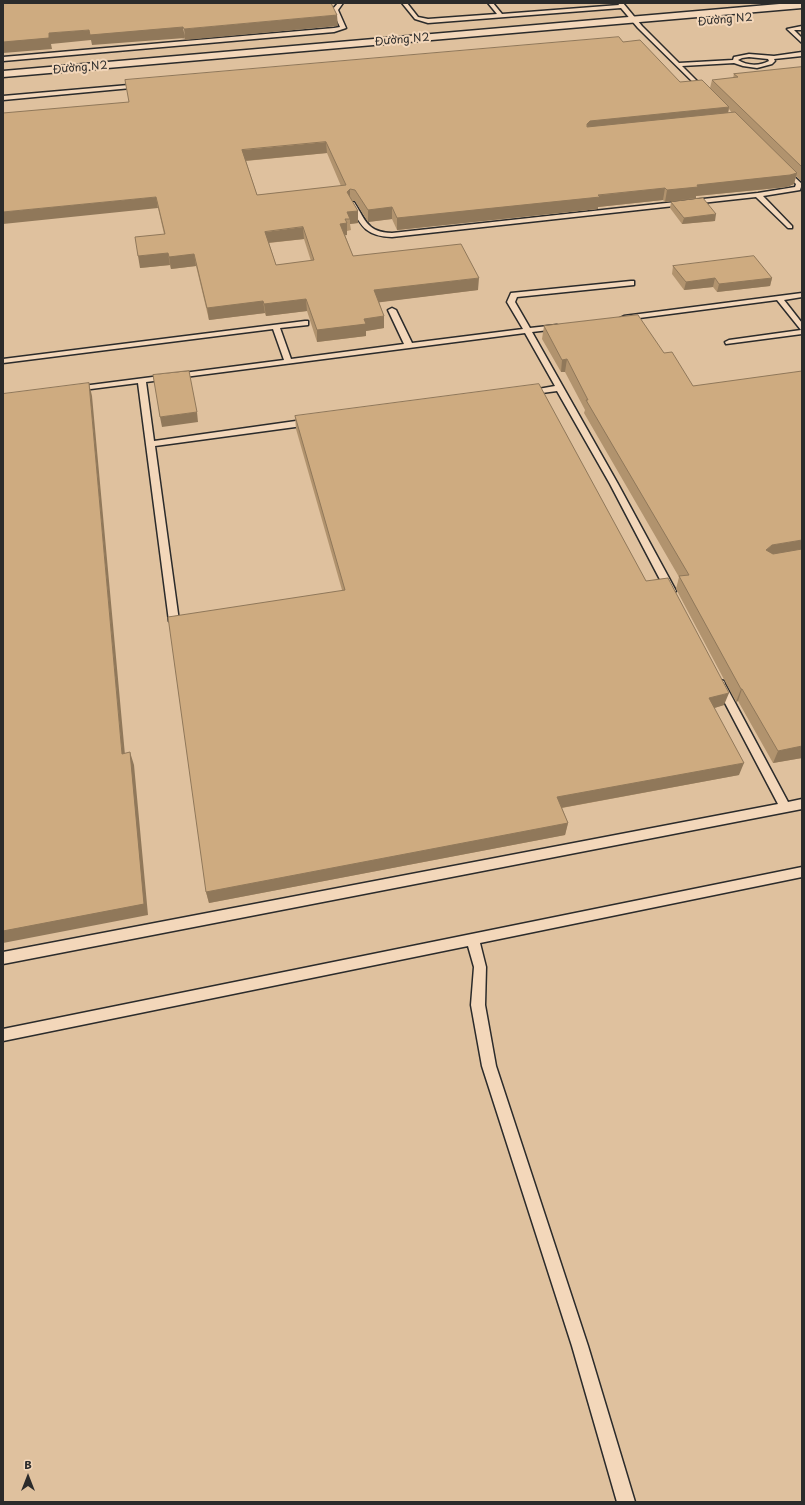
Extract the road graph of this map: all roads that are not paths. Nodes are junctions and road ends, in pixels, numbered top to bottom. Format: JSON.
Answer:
{"nodes":[{"id":1,"x":341,"y":3,"type":"edge"},
{"id":2,"x":404,"y":3,"type":"edge"},
{"id":3,"x":490,"y":3,"type":"edge"},
{"id":4,"x":565,"y":3,"type":"edge"},
{"id":5,"x":621,"y":4,"type":"edge"},
{"id":6,"x":802,"y":5,"type":"edge"},
{"id":7,"x":571,"y":10,"type":"junction"},
{"id":8,"x":802,"y":13,"type":"edge"},
{"id":9,"x":500,"y":15,"type":"junction"},
{"id":10,"x":637,"y":23,"type":"junction"},
{"id":11,"x":802,"y":28,"type":"edge"},
{"id":12,"x":654,"y":40,"type":"junction"},
{"id":13,"x":646,"y":41,"type":"dead end"},
{"id":14,"x":802,"y":42,"type":"edge"},
{"id":15,"x":802,"y":54,"type":"edge"},
{"id":16,"x":770,"y":58,"type":"junction"},
{"id":17,"x":3,"y":59,"type":"edge"},
{"id":18,"x":735,"y":61,"type":"junction"},
{"id":19,"x":678,"y":65,"type":"junction"},
{"id":20,"x":3,"y":74,"type":"edge"},
{"id":21,"x":3,"y":82,"type":"edge"},
{"id":22,"x":706,"y":84,"type":"edge"},
{"id":23,"x":148,"y":85,"type":"edge"},
{"id":24,"x":698,"y":85,"type":"junction"},
{"id":25,"x":709,"y":95,"type":"edge"},
{"id":26,"x":3,"y":98,"type":"edge"},
{"id":27,"x":777,"y":162,"type":"edge"},
{"id":28,"x":800,"y":191,"type":"edge"},
{"id":29,"x":758,"y":195,"type":"junction"},
{"id":30,"x":352,"y":203,"type":"edge"},
{"id":31,"x":790,"y":227,"type":"dead end"},
{"id":32,"x":631,"y":283,"type":"dead end"},
{"id":33,"x":802,"y":295,"type":"edge"},
{"id":34,"x":779,"y":298,"type":"junction"},
{"id":35,"x":392,"y":310,"type":"dead end"},
{"id":36,"x":613,"y":319,"type":"edge"},
{"id":37,"x":305,"y":323,"type":"dead end"},
{"id":38,"x":566,"y":326,"type":"edge"},
{"id":39,"x":276,"y":327,"type":"junction"},
{"id":40,"x":802,"y":328,"type":"edge"},
{"id":41,"x":526,"y":331,"type":"junction"},
{"id":42,"x":802,"y":332,"type":"edge"},
{"id":43,"x":729,"y":342,"type":"dead end"},
{"id":44,"x":409,"y":346,"type":"junction"},
{"id":45,"x":3,"y":360,"type":"edge"},
{"id":46,"x":288,"y":361,"type":"junction"},
{"id":47,"x":142,"y":380,"type":"junction"},
{"id":48,"x":560,"y":388,"type":"junction"},
{"id":49,"x":65,"y":390,"type":"edge"},
{"id":50,"x":521,"y":393,"type":"edge"},
{"id":51,"x":321,"y":421,"type":"edge"},
{"id":52,"x":150,"y":444,"type":"junction"},
{"id":53,"x":674,"y":596,"type":"edge"},
{"id":54,"x":174,"y":621,"type":"edge"},
{"id":55,"x":714,"y":674,"type":"edge"},
{"id":56,"x":802,"y":804,"type":"edge"},
{"id":57,"x":785,"y":807,"type":"junction"},
{"id":58,"x":802,"y":872,"type":"edge"},
{"id":59,"x":472,"y":939,"type":"junction"},
{"id":60,"x":3,"y":958,"type":"edge"},
{"id":61,"x":3,"y":1035,"type":"edge"},
{"id":62,"x":626,"y":1502,"type":"edge"}],
"edges":[{"from":1,"to":17,"type":"lane"},
{"from":2,"to":9,"type":"lane"},
{"from":3,"to":9,"type":"lane"},
{"from":4,"to":7,"type":"lane"},
{"from":5,"to":7,"type":"lane"},
{"from":5,"to":10,"type":"lane"},
{"from":6,"to":10,"type":"street","name":"Đường N2"},
{"from":7,"to":9,"type":"lane"},
{"from":8,"to":10,"type":"street","name":"Đường N2"},
{"from":10,"to":12,"type":"lane"},
{"from":10,"to":20,"type":"street","name":"Đường N2"},
{"from":10,"to":21,"type":"street","name":"Đường N2"},
{"from":11,"to":14,"type":"lane"},
{"from":12,"to":13,"type":"lane"},
{"from":12,"to":19,"type":"lane"},
{"from":15,"to":16,"type":"lane"},
{"from":16,"to":18,"type":"lane"},
{"from":16,"to":18,"type":"lane"},
{"from":18,"to":19,"type":"lane"},
{"from":19,"to":24,"type":"lane"},
{"from":22,"to":24,"type":"lane"},
{"from":23,"to":26,"type":"lane"},
{"from":24,"to":25,"type":"lane"},
{"from":27,"to":28,"type":"lane"},
{"from":28,"to":29,"type":"lane"},
{"from":29,"to":30,"type":"lane"},
{"from":29,"to":31,"type":"lane"},
{"from":32,"to":41,"type":"lane"},
{"from":33,"to":34,"type":"lane"},
{"from":34,"to":36,"type":"lane"},
{"from":34,"to":40,"type":"lane"},
{"from":35,"to":44,"type":"lane"},
{"from":37,"to":39,"type":"lane"},
{"from":38,"to":41,"type":"lane"},
{"from":39,"to":45,"type":"lane"},
{"from":39,"to":46,"type":"lane"},
{"from":41,"to":44,"type":"lane"},
{"from":41,"to":48,"type":"lane"},
{"from":42,"to":43,"type":"lane"},
{"from":44,"to":46,"type":"lane"},
{"from":46,"to":47,"type":"lane"},
{"from":47,"to":49,"type":"lane"},
{"from":47,"to":52,"type":"lane"},
{"from":48,"to":50,"type":"lane"},
{"from":48,"to":53,"type":"lane"},
{"from":51,"to":52,"type":"lane"},
{"from":52,"to":54,"type":"lane"},
{"from":55,"to":57,"type":"lane"},
{"from":56,"to":57,"type":"lane"},
{"from":57,"to":60,"type":"lane"},
{"from":58,"to":59,"type":"lane"},
{"from":59,"to":61,"type":"lane"},
{"from":59,"to":62,"type":"lane"}]}
